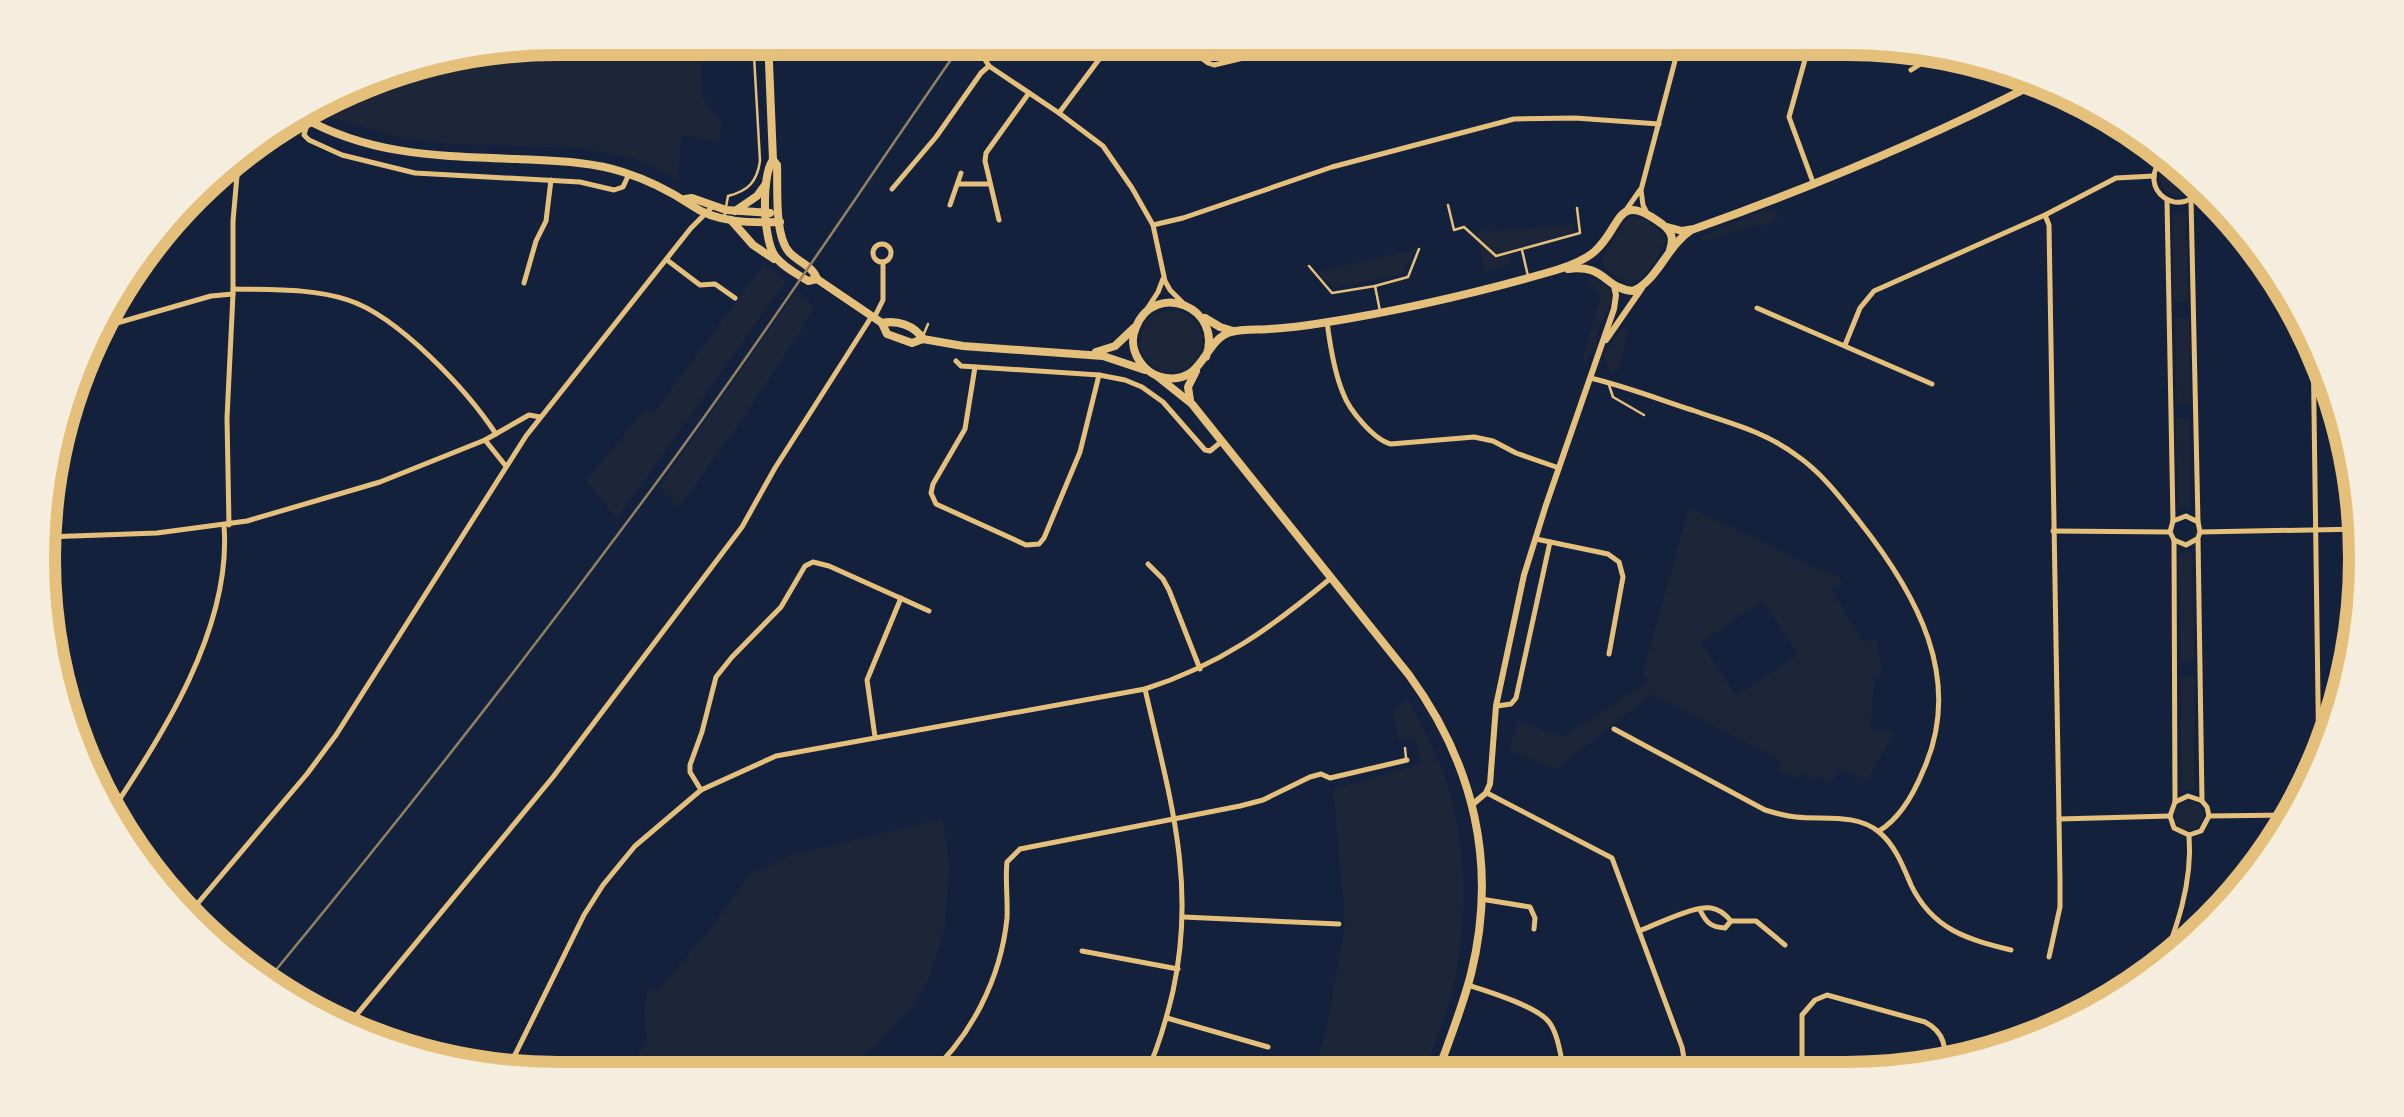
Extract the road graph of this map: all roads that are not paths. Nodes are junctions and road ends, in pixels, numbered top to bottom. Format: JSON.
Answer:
{"nodes":[{"id":1,"x":754,"y":55,"type":"edge"},
{"id":2,"x":769,"y":55,"type":"edge"},
{"id":3,"x":982,"y":55,"type":"edge"},
{"id":4,"x":1103,"y":55,"type":"edge"},
{"id":5,"x":1197,"y":55,"type":"edge"},
{"id":6,"x":1253,"y":55,"type":"edge"},
{"id":7,"x":1677,"y":55,"type":"edge"},
{"id":8,"x":1807,"y":55,"type":"edge"},
{"id":9,"x":1925,"y":61,"type":"edge"},
{"id":10,"x":989,"y":66,"type":"junction"},
{"id":11,"x":1911,"y":70,"type":"dead end"},
{"id":12,"x":2023,"y":88,"type":"edge"},
{"id":13,"x":1028,"y":93,"type":"junction"},
{"id":14,"x":1059,"y":113,"type":"junction"},
{"id":15,"x":309,"y":121,"type":"edge"},
{"id":16,"x":305,"y":124,"type":"edge"},
{"id":17,"x":1659,"y":124,"type":"junction"},
{"id":18,"x":773,"y":160,"type":"junction"},
{"id":19,"x":2158,"y":164,"type":"edge"},
{"id":20,"x":237,"y":172,"type":"edge"},
{"id":21,"x":961,"y":173,"type":"dead end"},
{"id":22,"x":629,"y":174,"type":"junction"},
{"id":23,"x":2154,"y":176,"type":"junction"},
{"id":24,"x":552,"y":180,"type":"junction"},
{"id":25,"x":766,"y":183,"type":"junction"},
{"id":26,"x":958,"y":184,"type":"junction"},
{"id":27,"x":990,"y":184,"type":"junction"},
{"id":28,"x":1642,"y":184,"type":"junction"},
{"id":29,"x":1814,"y":184,"type":"junction"},
{"id":30,"x":892,"y":189,"type":"dead end"},
{"id":31,"x":2195,"y":196,"type":"edge"},
{"id":32,"x":684,"y":198,"type":"junction"},
{"id":33,"x":2167,"y":200,"type":"junction"},
{"id":34,"x":2191,"y":200,"type":"junction"},
{"id":35,"x":950,"y":205,"type":"dead end"},
{"id":36,"x":1448,"y":205,"type":"dead end"},
{"id":37,"x":696,"y":208,"type":"junction"},
{"id":38,"x":1578,"y":208,"type":"dead end"},
{"id":39,"x":710,"y":210,"type":"junction"},
{"id":40,"x":1648,"y":214,"type":"junction"},
{"id":41,"x":729,"y":215,"type":"junction"},
{"id":42,"x":2045,"y":215,"type":"junction"},
{"id":43,"x":1621,"y":216,"type":"junction"},
{"id":44,"x":766,"y":218,"type":"junction"},
{"id":45,"x":779,"y":218,"type":"junction"},
{"id":46,"x":999,"y":220,"type":"dead end"},
{"id":47,"x":1153,"y":225,"type":"junction"},
{"id":48,"x":1664,"y":226,"type":"junction"},
{"id":49,"x":691,"y":228,"type":"junction"},
{"id":50,"x":1694,"y":228,"type":"junction"},
{"id":51,"x":1418,"y":249,"type":"dead end"},
{"id":52,"x":1522,"y":249,"type":"junction"},
{"id":53,"x":1597,"y":250,"type":"junction"},
{"id":54,"x":1670,"y":250,"type":"junction"},
{"id":55,"x":668,"y":260,"type":"junction"},
{"id":56,"x":883,"y":262,"type":"dead end"},
{"id":57,"x":783,"y":264,"type":"junction"},
{"id":58,"x":1310,"y":266,"type":"dead end"},
{"id":59,"x":1163,"y":271,"type":"junction"},
{"id":60,"x":1550,"y":272,"type":"junction"},
{"id":61,"x":1598,"y":273,"type":"junction"},
{"id":62,"x":1529,"y":278,"type":"junction"},
{"id":63,"x":817,"y":279,"type":"junction"},
{"id":64,"x":1612,"y":282,"type":"junction"},
{"id":65,"x":524,"y":283,"type":"dead end"},
{"id":66,"x":1645,"y":283,"type":"junction"},
{"id":67,"x":1375,"y":286,"type":"junction"},
{"id":68,"x":233,"y":291,"type":"junction"},
{"id":69,"x":735,"y":298,"type":"dead end"},
{"id":70,"x":1190,"y":307,"type":"junction"},
{"id":71,"x":1757,"y":308,"type":"dead end"},
{"id":72,"x":1380,"y":313,"type":"junction"},
{"id":73,"x":1144,"y":314,"type":"junction"},
{"id":74,"x":876,"y":319,"type":"junction"},
{"id":75,"x":1327,"y":322,"type":"junction"},
{"id":76,"x":113,"y":324,"type":"edge"},
{"id":77,"x":928,"y":324,"type":"dead end"},
{"id":78,"x":1136,"y":325,"type":"junction"},
{"id":79,"x":1239,"y":331,"type":"junction"},
{"id":80,"x":922,"y":339,"type":"junction"},
{"id":81,"x":957,"y":345,"type":"junction"},
{"id":82,"x":1603,"y":345,"type":"junction"},
{"id":83,"x":1844,"y":345,"type":"junction"},
{"id":84,"x":1078,"y":354,"type":"junction"},
{"id":85,"x":1206,"y":357,"type":"junction"},
{"id":86,"x":956,"y":361,"type":"joint"},
{"id":87,"x":975,"y":367,"type":"junction"},
{"id":88,"x":1198,"y":367,"type":"junction"},
{"id":89,"x":1153,"y":374,"type":"junction"},
{"id":90,"x":2314,"y":374,"type":"edge"},
{"id":91,"x":1099,"y":375,"type":"junction"},
{"id":92,"x":1590,"y":378,"type":"junction"},
{"id":93,"x":1610,"y":382,"type":"junction"},
{"id":94,"x":1932,"y":384,"type":"dead end"},
{"id":95,"x":1192,"y":404,"type":"junction"},
{"id":96,"x":1644,"y":415,"type":"dead end"},
{"id":97,"x":540,"y":417,"type":"junction"},
{"id":98,"x":496,"y":434,"type":"junction"},
{"id":99,"x":485,"y":440,"type":"junction"},
{"id":100,"x":1221,"y":442,"type":"junction"},
{"id":101,"x":505,"y":466,"type":"junction"},
{"id":102,"x":1559,"y":468,"type":"junction"},
{"id":103,"x":2173,"y":522,"type":"junction"},
{"id":104,"x":2198,"y":522,"type":"junction"},
{"id":105,"x":227,"y":525,"type":"junction"},
{"id":106,"x":2317,"y":529,"type":"junction"},
{"id":107,"x":2348,"y":530,"type":"edge"},
{"id":108,"x":2053,"y":531,"type":"junction"},
{"id":109,"x":2170,"y":532,"type":"junction"},
{"id":110,"x":2199,"y":535,"type":"junction"},
{"id":111,"x":56,"y":537,"type":"edge"},
{"id":112,"x":1536,"y":540,"type":"junction"},
{"id":113,"x":2174,"y":540,"type":"junction"},
{"id":114,"x":1550,"y":542,"type":"junction"},
{"id":115,"x":1148,"y":564,"type":"dead end"},
{"id":116,"x":1331,"y":578,"type":"junction"},
{"id":117,"x":901,"y":598,"type":"junction"},
{"id":118,"x":929,"y":611,"type":"dead end"},
{"id":119,"x":1608,"y":654,"type":"dead end"},
{"id":120,"x":1200,"y":669,"type":"junction"},
{"id":121,"x":1144,"y":689,"type":"junction"},
{"id":122,"x":1496,"y":706,"type":"junction"},
{"id":123,"x":2319,"y":727,"type":"edge"},
{"id":124,"x":1614,"y":729,"type":"dead end"},
{"id":125,"x":875,"y":737,"type":"junction"},
{"id":126,"x":1405,"y":748,"type":"dead end"},
{"id":127,"x":1406,"y":760,"type":"joint"},
{"id":128,"x":701,"y":790,"type":"junction"},
{"id":129,"x":1486,"y":792,"type":"junction"},
{"id":130,"x":117,"y":801,"type":"edge"},
{"id":131,"x":2202,"y":801,"type":"junction"},
{"id":132,"x":2176,"y":802,"type":"junction"},
{"id":133,"x":1473,"y":804,"type":"junction"},
{"id":134,"x":2279,"y":814,"type":"edge"},
{"id":135,"x":2170,"y":816,"type":"junction"},
{"id":136,"x":2208,"y":816,"type":"junction"},
{"id":137,"x":1175,"y":818,"type":"junction"},
{"id":138,"x":2060,"y":819,"type":"junction"},
{"id":139,"x":1878,"y":832,"type":"junction"},
{"id":140,"x":2189,"y":835,"type":"junction"},
{"id":141,"x":1481,"y":899,"type":"junction"},
{"id":142,"x":195,"y":907,"type":"edge"},
{"id":143,"x":1700,"y":910,"type":"junction"},
{"id":144,"x":1183,"y":917,"type":"junction"},
{"id":145,"x":1731,"y":921,"type":"junction"},
{"id":146,"x":1340,"y":924,"type":"dead end"},
{"id":147,"x":1534,"y":930,"type":"dead end"},
{"id":148,"x":1639,"y":930,"type":"junction"},
{"id":149,"x":2171,"y":942,"type":"edge"},
{"id":150,"x":1785,"y":945,"type":"dead end"},
{"id":151,"x":2012,"y":950,"type":"dead end"},
{"id":152,"x":1082,"y":951,"type":"dead end"},
{"id":153,"x":2049,"y":957,"type":"dead end"},
{"id":154,"x":1178,"y":969,"type":"junction"},
{"id":155,"x":1468,"y":984,"type":"junction"},
{"id":156,"x":354,"y":1018,"type":"edge"},
{"id":157,"x":1167,"y":1018,"type":"junction"},
{"id":158,"x":1268,"y":1047,"type":"dead end"},
{"id":159,"x":1946,"y":1052,"type":"edge"},
{"id":160,"x":513,"y":1060,"type":"edge"},
{"id":161,"x":1046,"y":1060,"type":"dead end"},
{"id":162,"x":941,"y":1062,"type":"edge"},
{"id":163,"x":1049,"y":1062,"type":"edge"},
{"id":164,"x":1152,"y":1062,"type":"edge"},
{"id":165,"x":1441,"y":1062,"type":"edge"},
{"id":166,"x":1562,"y":1062,"type":"edge"},
{"id":167,"x":1685,"y":1062,"type":"edge"},
{"id":168,"x":1802,"y":1062,"type":"edge"}],
"edges":[{"from":1,"to":41,"type":"lane"},
{"from":2,"to":18,"type":"main road"},
{"from":3,"to":10,"type":"street"},
{"from":4,"to":14,"type":"street"},
{"from":5,"to":6,"type":"street"},
{"from":7,"to":17,"type":"street"},
{"from":8,"to":29,"type":"street"},
{"from":9,"to":11,"type":"street"},
{"from":10,"to":13,"type":"street"},
{"from":10,"to":30,"type":"street"},
{"from":12,"to":29,"type":"main road"},
{"from":13,"to":14,"type":"street"},
{"from":13,"to":27,"type":"street"},
{"from":14,"to":47,"type":"street"},
{"from":15,"to":22,"type":"main road"},
{"from":16,"to":24,"type":"street"},
{"from":17,"to":28,"type":"street"},
{"from":17,"to":47,"type":"street"},
{"from":18,"to":25,"type":"main road"},
{"from":18,"to":45,"type":"main road"},
{"from":19,"to":23,"type":"street"},
{"from":20,"to":68,"type":"street"},
{"from":21,"to":26,"type":"street"},
{"from":22,"to":24,"type":"street"},
{"from":22,"to":32,"type":"main road"},
{"from":23,"to":33,"type":"street"},
{"from":23,"to":42,"type":"street"},
{"from":24,"to":65,"type":"street"},
{"from":25,"to":41,"type":"main road"},
{"from":25,"to":44,"type":"main road"},
{"from":26,"to":27,"type":"street"},
{"from":26,"to":35,"type":"street"},
{"from":27,"to":46,"type":"street"},
{"from":28,"to":40,"type":"street"},
{"from":28,"to":43,"type":"street"},
{"from":29,"to":50,"type":"main road"},
{"from":31,"to":34,"type":"street"},
{"from":32,"to":37,"type":"main road"},
{"from":32,"to":39,"type":"main road"},
{"from":33,"to":34,"type":"street"},
{"from":33,"to":103,"type":"street"},
{"from":34,"to":104,"type":"street"},
{"from":36,"to":52,"type":"lane"},
{"from":37,"to":39,"type":"main road"},
{"from":37,"to":49,"type":"street"},
{"from":38,"to":52,"type":"lane"},
{"from":39,"to":41,"type":"main road"},
{"from":39,"to":49,"type":"street"},
{"from":40,"to":43,"type":"main road"},
{"from":40,"to":48,"type":"main road"},
{"from":41,"to":44,"type":"main road"},
{"from":41,"to":57,"type":"main road"},
{"from":42,"to":83,"type":"street"},
{"from":42,"to":108,"type":"street"},
{"from":43,"to":53,"type":"main road"},
{"from":44,"to":45,"type":"main road"},
{"from":44,"to":57,"type":"main road"},
{"from":45,"to":63,"type":"main road"},
{"from":47,"to":59,"type":"street"},
{"from":48,"to":50,"type":"main road"},
{"from":48,"to":54,"type":"main road"},
{"from":49,"to":55,"type":"street"},
{"from":50,"to":54,"type":"main road"},
{"from":51,"to":67,"type":"lane"},
{"from":52,"to":62,"type":"lane"},
{"from":53,"to":60,"type":"main road"},
{"from":53,"to":61,"type":"main road"},
{"from":54,"to":66,"type":"main road"},
{"from":55,"to":69,"type":"street"},
{"from":55,"to":97,"type":"street"},
{"from":56,"to":74,"type":"street"},
{"from":57,"to":63,"type":"main road"},
{"from":58,"to":67,"type":"lane"},
{"from":59,"to":70,"type":"street"},
{"from":59,"to":73,"type":"street"},
{"from":60,"to":61,"type":"main road"},
{"from":60,"to":62,"type":"main road"},
{"from":61,"to":64,"type":"main road"},
{"from":62,"to":72,"type":"main road"},
{"from":63,"to":74,"type":"main road"},
{"from":64,"to":66,"type":"main road"},
{"from":64,"to":82,"type":"street"},
{"from":66,"to":82,"type":"street"},
{"from":67,"to":72,"type":"lane"},
{"from":68,"to":76,"type":"street"},
{"from":68,"to":98,"type":"street"},
{"from":68,"to":105,"type":"street"},
{"from":70,"to":73,"type":"main road"},
{"from":70,"to":79,"type":"main road"},
{"from":70,"to":85,"type":"main road"},
{"from":71,"to":83,"type":"street"},
{"from":72,"to":75,"type":"main road"},
{"from":73,"to":78,"type":"main road"},
{"from":74,"to":80,"type":"main road"},
{"from":74,"to":156,"type":"street"},
{"from":75,"to":79,"type":"main road"},
{"from":75,"to":102,"type":"street"},
{"from":77,"to":80,"type":"lane"},
{"from":78,"to":84,"type":"main road"},
{"from":78,"to":89,"type":"main road"},
{"from":79,"to":85,"type":"main road"},
{"from":80,"to":81,"type":"main road"},
{"from":81,"to":84,"type":"main road"},
{"from":81,"to":86,"type":"lane"},
{"from":82,"to":92,"type":"street"},
{"from":83,"to":94,"type":"street"},
{"from":84,"to":89,"type":"main road"},
{"from":85,"to":88,"type":"main road"},
{"from":86,"to":87,"type":"street"},
{"from":87,"to":91,"type":"street"},
{"from":87,"to":91,"type":"street"},
{"from":88,"to":89,"type":"main road"},
{"from":88,"to":95,"type":"main road"},
{"from":89,"to":95,"type":"main road"},
{"from":90,"to":106,"type":"street"},
{"from":91,"to":100,"type":"street"},
{"from":92,"to":93,"type":"street"},
{"from":92,"to":102,"type":"street"},
{"from":93,"to":96,"type":"lane"},
{"from":93,"to":139,"type":"street"},
{"from":95,"to":100,"type":"main road"},
{"from":97,"to":98,"type":"street"},
{"from":97,"to":101,"type":"street"},
{"from":98,"to":99,"type":"street"},
{"from":99,"to":101,"type":"street"},
{"from":99,"to":105,"type":"street"},
{"from":100,"to":116,"type":"main road"},
{"from":101,"to":142,"type":"street"},
{"from":102,"to":112,"type":"street"},
{"from":103,"to":104,"type":"street"},
{"from":103,"to":109,"type":"street"},
{"from":104,"to":110,"type":"street"},
{"from":105,"to":111,"type":"street"},
{"from":105,"to":130,"type":"street"},
{"from":106,"to":107,"type":"street"},
{"from":106,"to":110,"type":"street"},
{"from":106,"to":123,"type":"street"},
{"from":108,"to":109,"type":"street"},
{"from":108,"to":138,"type":"street"},
{"from":109,"to":113,"type":"street"},
{"from":110,"to":113,"type":"street"},
{"from":110,"to":131,"type":"street"},
{"from":112,"to":114,"type":"street"},
{"from":112,"to":122,"type":"street"},
{"from":113,"to":132,"type":"street"},
{"from":114,"to":119,"type":"street"},
{"from":114,"to":122,"type":"street"},
{"from":115,"to":120,"type":"street"},
{"from":116,"to":120,"type":"street"},
{"from":116,"to":133,"type":"main road"},
{"from":117,"to":118,"type":"street"},
{"from":117,"to":125,"type":"street"},
{"from":117,"to":128,"type":"street"},
{"from":120,"to":121,"type":"street"},
{"from":121,"to":125,"type":"street"},
{"from":121,"to":137,"type":"street"},
{"from":122,"to":129,"type":"street"},
{"from":124,"to":139,"type":"street"},
{"from":125,"to":128,"type":"street"},
{"from":126,"to":127,"type":"lane"},
{"from":127,"to":137,"type":"street"},
{"from":128,"to":160,"type":"street"},
{"from":129,"to":133,"type":"street"},
{"from":129,"to":148,"type":"street"},
{"from":131,"to":132,"type":"street"},
{"from":131,"to":136,"type":"street"},
{"from":132,"to":135,"type":"street"},
{"from":133,"to":141,"type":"main road"},
{"from":134,"to":136,"type":"street"},
{"from":135,"to":138,"type":"street"},
{"from":135,"to":140,"type":"street"},
{"from":136,"to":140,"type":"street"},
{"from":137,"to":144,"type":"street"},
{"from":137,"to":162,"type":"street"},
{"from":138,"to":153,"type":"street"},
{"from":139,"to":151,"type":"street"},
{"from":140,"to":149,"type":"street"},
{"from":141,"to":147,"type":"street"},
{"from":141,"to":155,"type":"main road"},
{"from":143,"to":145,"type":"street"},
{"from":143,"to":145,"type":"street"},
{"from":143,"to":148,"type":"street"},
{"from":144,"to":146,"type":"street"},
{"from":144,"to":154,"type":"street"},
{"from":145,"to":150,"type":"street"},
{"from":148,"to":167,"type":"street"},
{"from":152,"to":154,"type":"street"},
{"from":154,"to":157,"type":"street"},
{"from":155,"to":165,"type":"main road"},
{"from":155,"to":166,"type":"street"},
{"from":157,"to":158,"type":"street"},
{"from":157,"to":164,"type":"street"},
{"from":159,"to":168,"type":"street"},
{"from":161,"to":163,"type":"street"}]}
